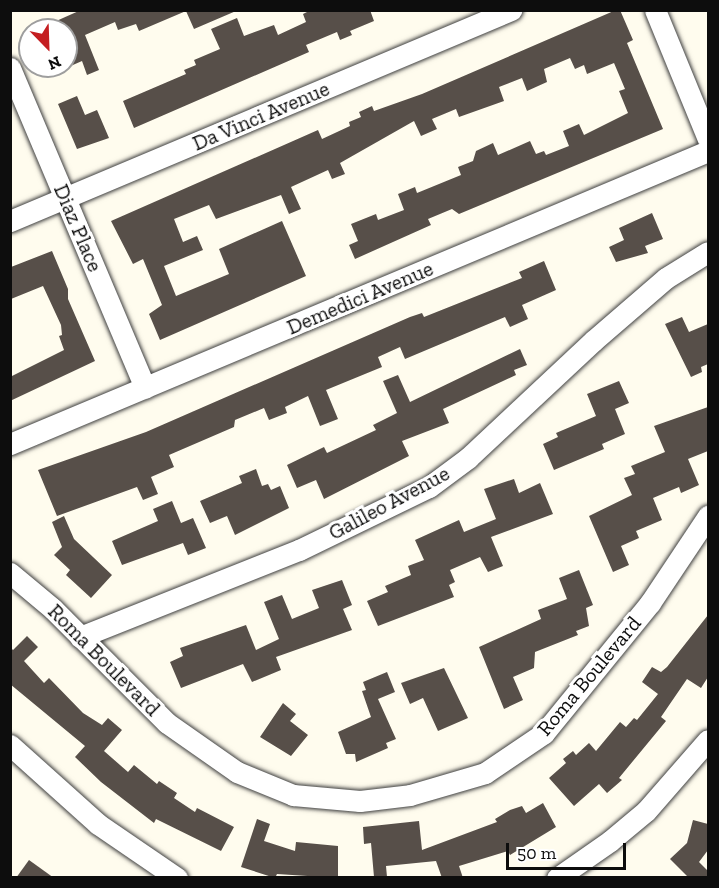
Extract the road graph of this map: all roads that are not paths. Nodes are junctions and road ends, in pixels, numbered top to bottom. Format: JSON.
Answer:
{"nodes":[{"id":1,"x":511,"y":10,"type":"edge"},
{"id":2,"x":655,"y":10,"type":"edge"},
{"id":3,"x":10,"y":68,"type":"edge"},
{"id":4,"x":708,"y":139,"type":"edge"},
{"id":5,"x":708,"y":151,"type":"edge"},
{"id":6,"x":66,"y":198,"type":"junction"},
{"id":7,"x":10,"y":221,"type":"edge"},
{"id":8,"x":708,"y":252,"type":"edge"},
{"id":9,"x":145,"y":388,"type":"junction"},
{"id":10,"x":10,"y":444,"type":"edge"},
{"id":11,"x":708,"y":516,"type":"edge"},
{"id":12,"x":10,"y":573,"type":"edge"},
{"id":13,"x":80,"y":637,"type":"junction"},
{"id":14,"x":708,"y":740,"type":"edge"},
{"id":15,"x":10,"y":745,"type":"edge"},
{"id":16,"x":177,"y":878,"type":"edge"},
{"id":17,"x":557,"y":878,"type":"edge"}],
"edges":[{"from":1,"to":6,"type":"street","name":"Da Vinci Avenue"},
{"from":2,"to":4,"type":"street"},
{"from":3,"to":6,"type":"street","name":"Diaz Place"},
{"from":5,"to":9,"type":"street","name":"Demedici Avenue"},
{"from":6,"to":7,"type":"street","name":"Da Vinci Avenue"},
{"from":6,"to":9,"type":"street","name":"Diaz Place"},
{"from":8,"to":13,"type":"street","name":"Galileo Avenue"},
{"from":9,"to":10,"type":"street","name":"Demedici Avenue"},
{"from":11,"to":13,"type":"street","name":"Roma Boulevard"},
{"from":12,"to":13,"type":"street","name":"Roma Boulevard"},
{"from":14,"to":17,"type":"street"},
{"from":15,"to":16,"type":"street"}]}
